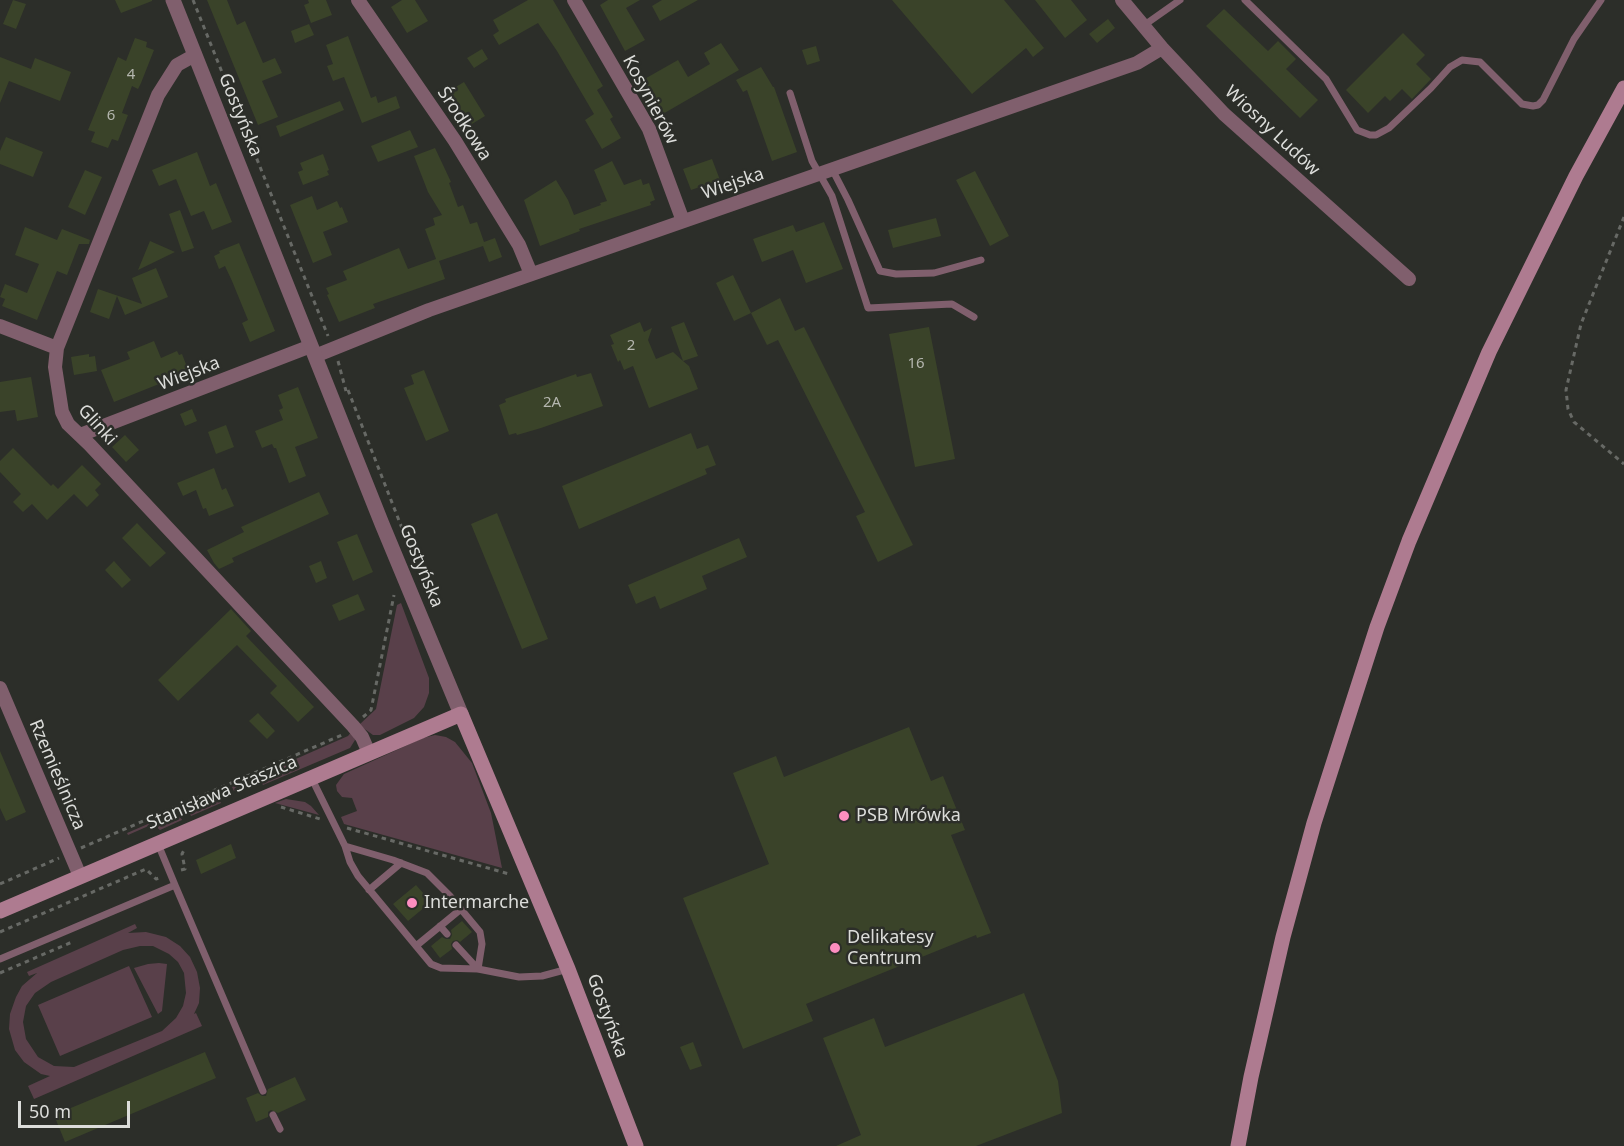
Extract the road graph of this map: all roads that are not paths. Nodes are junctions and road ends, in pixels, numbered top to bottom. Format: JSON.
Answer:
{"nodes":[{"id":1,"x":173,"y":0,"type":"edge"},
{"id":2,"x":358,"y":0,"type":"edge"},
{"id":3,"x":574,"y":0,"type":"edge"},
{"id":4,"x":1122,"y":0,"type":"edge"},
{"id":5,"x":1180,"y":0,"type":"edge"},
{"id":6,"x":1245,"y":0,"type":"edge"},
{"id":7,"x":1601,"y":0,"type":"edge"},
{"id":8,"x":1143,"y":26,"type":"junction"},
{"id":9,"x":1162,"y":48,"type":"junction"},
{"id":10,"x":195,"y":55,"type":"junction"},
{"id":11,"x":1624,"y":88,"type":"edge"},
{"id":12,"x":790,"y":93,"type":"dead end"},
{"id":13,"x":826,"y":171,"type":"junction"},
{"id":14,"x":683,"y":221,"type":"junction"},
{"id":15,"x":981,"y":260,"type":"dead end"},
{"id":16,"x":531,"y":274,"type":"junction"},
{"id":17,"x":1408,"y":279,"type":"dead end"},
{"id":18,"x":974,"y":317,"type":"dead end"},
{"id":19,"x":0,"y":326,"type":"edge"},
{"id":20,"x":57,"y":348,"type":"junction"},
{"id":21,"x":313,"y":351,"type":"junction"},
{"id":22,"x":80,"y":435,"type":"junction"},
{"id":23,"x":0,"y":688,"type":"edge"},
{"id":24,"x":461,"y":714,"type":"junction"},
{"id":25,"x":369,"y":753,"type":"junction"},
{"id":26,"x":311,"y":776,"type":"junction"},
{"id":27,"x":158,"y":842,"type":"junction"},
{"id":28,"x":345,"y":846,"type":"junction"},
{"id":29,"x":401,"y":863,"type":"junction"},
{"id":30,"x":80,"y":876,"type":"junction"},
{"id":31,"x":175,"y":885,"type":"junction"},
{"id":32,"x":369,"y":890,"type":"junction"},
{"id":33,"x":461,"y":909,"type":"junction"},
{"id":34,"x":0,"y":911,"type":"edge"},
{"id":35,"x":440,"y":926,"type":"junction"},
{"id":36,"x":447,"y":934,"type":"dead end"},
{"id":37,"x":456,"y":945,"type":"dead end"},
{"id":38,"x":416,"y":946,"type":"junction"},
{"id":39,"x":0,"y":959,"type":"edge"},
{"id":40,"x":478,"y":969,"type":"junction"},
{"id":41,"x":568,"y":969,"type":"junction"},
{"id":42,"x":263,"y":1091,"type":"dead end"},
{"id":43,"x":273,"y":1115,"type":"dead end"},
{"id":44,"x":280,"y":1129,"type":"dead end"},
{"id":45,"x":636,"y":1146,"type":"edge"},
{"id":46,"x":1238,"y":1146,"type":"edge"}],
"edges":[{"from":1,"to":10,"type":"street","name":"Gostyńska"},
{"from":2,"to":16,"type":"street","name":"Środkowa"},
{"from":3,"to":14,"type":"street","name":"Kosynierów"},
{"from":4,"to":8,"type":"street","name":"Wiosny Ludów"},
{"from":5,"to":8,"type":"lane"},
{"from":6,"to":7,"type":"lane"},
{"from":8,"to":9,"type":"street","name":"Wiosny Ludów"},
{"from":9,"to":13,"type":"street","name":"Wiejska"},
{"from":9,"to":17,"type":"street","name":"Wiosny Ludów"},
{"from":10,"to":20,"type":"street","name":"Glinki"},
{"from":10,"to":21,"type":"street","name":"Gostyńska"},
{"from":11,"to":46,"type":"main road"},
{"from":12,"to":13,"type":"lane"},
{"from":13,"to":14,"type":"street","name":"Wiejska"},
{"from":13,"to":15,"type":"lane"},
{"from":13,"to":18,"type":"lane"},
{"from":14,"to":16,"type":"street","name":"Wiejska"},
{"from":16,"to":21,"type":"street","name":"Wiejska"},
{"from":19,"to":20,"type":"street"},
{"from":20,"to":22,"type":"street","name":"Glinki"},
{"from":21,"to":22,"type":"street","name":"Wiejska"},
{"from":21,"to":24,"type":"street","name":"Gostyńska"},
{"from":22,"to":25,"type":"street","name":"Glinki"},
{"from":23,"to":30,"type":"street","name":"Rzemieślnicza"},
{"from":24,"to":25,"type":"main road","name":"Stanisława Staszica"},
{"from":24,"to":41,"type":"main road","name":"Gostyńska"},
{"from":25,"to":26,"type":"main road","name":"Stanisława Staszica"},
{"from":26,"to":27,"type":"main road","name":"Stanisława Staszica"},
{"from":26,"to":28,"type":"lane"},
{"from":27,"to":30,"type":"main road","name":"Stanisława Staszica"},
{"from":27,"to":31,"type":"lane"},
{"from":28,"to":29,"type":"lane"},
{"from":28,"to":32,"type":"lane"},
{"from":29,"to":32,"type":"lane"},
{"from":29,"to":33,"type":"lane"},
{"from":30,"to":34,"type":"main road","name":"Stanisława Staszica"},
{"from":31,"to":39,"type":"lane"},
{"from":31,"to":42,"type":"lane"},
{"from":32,"to":38,"type":"lane"},
{"from":33,"to":35,"type":"lane"},
{"from":33,"to":40,"type":"lane"},
{"from":35,"to":36,"type":"lane"},
{"from":35,"to":38,"type":"lane"},
{"from":37,"to":40,"type":"lane"},
{"from":38,"to":40,"type":"lane"},
{"from":40,"to":41,"type":"lane"},
{"from":41,"to":45,"type":"main road","name":"Gostyńska"},
{"from":43,"to":44,"type":"lane"}]}
